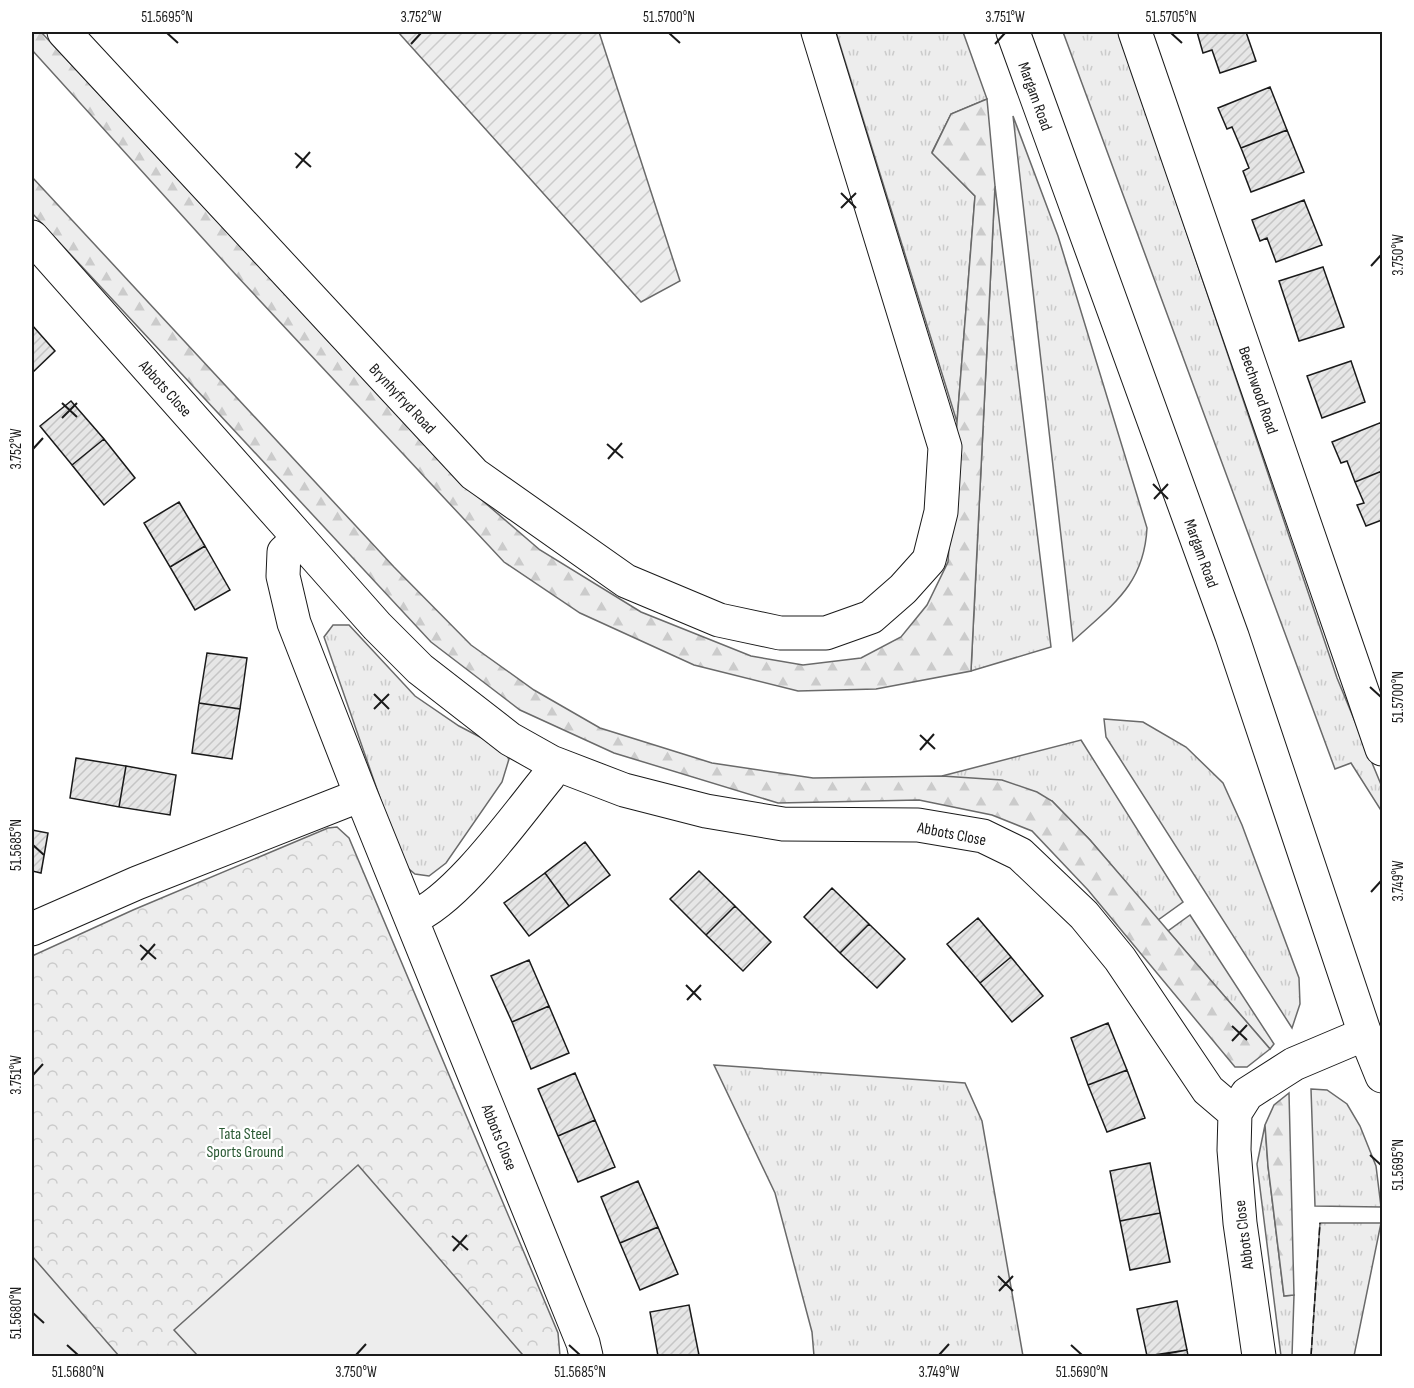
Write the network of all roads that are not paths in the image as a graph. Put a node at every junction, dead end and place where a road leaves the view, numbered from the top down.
1 (64, 32) edge
2 (818, 32) edge
3 (1013, 32) edge
4 (1135, 32) edge
5 (32, 237) edge
6 (299, 538) junction
7 (1383, 749) edge
8 (551, 762) junction
9 (361, 795) junction
10 (412, 918) junction
11 (32, 929) edge
12 (1365, 1034) junction
13 (1383, 1076) edge
14 (1235, 1113) junction
15 (586, 1356) edge
16 (1259, 1356) edge

1 - 2 street, Brynhyfryd Road
3 - 12 street, Margam Road
4 - 7 street, Beechwood Road
5 - 6 street, Abbots Close
6 - 8 street, Abbots Close
6 - 9 street, Abbots Close
8 - 10 street
8 - 14 street, Abbots Close
9 - 10 street, Abbots Close
9 - 11 street
10 - 15 street, Abbots Close
12 - 13 street, Margam Road
12 - 14 street
14 - 16 street, Abbots Close

